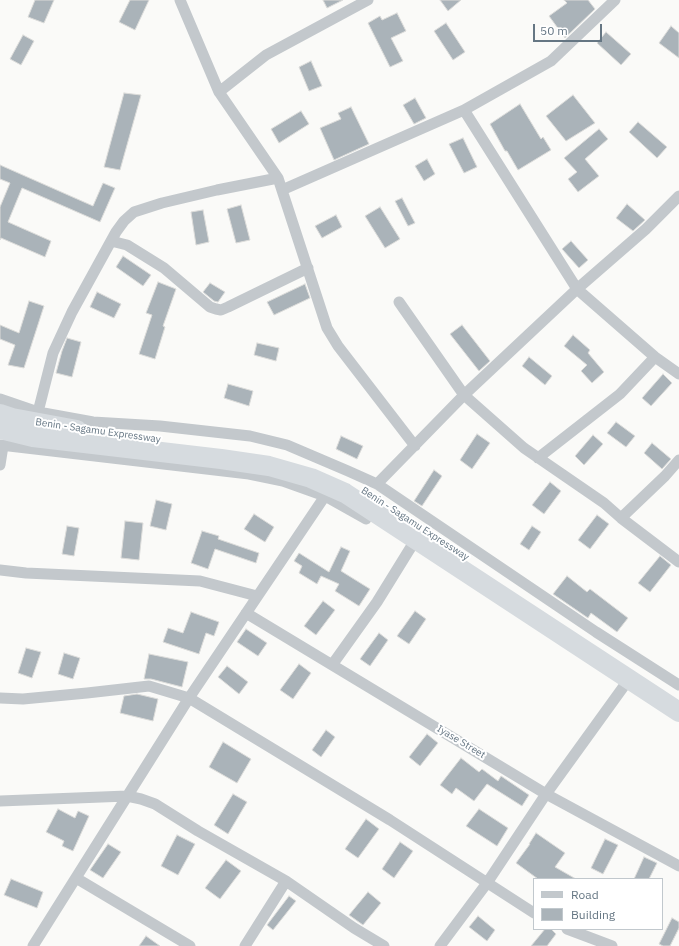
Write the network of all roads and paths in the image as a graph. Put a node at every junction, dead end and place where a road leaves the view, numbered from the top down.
1 (180, 0) edge
2 (368, 0) edge
3 (615, 0) edge
4 (219, 92) junction
5 (464, 110) junction
6 (278, 178) junction
7 (282, 190) junction
8 (679, 196) edge
9 (111, 241) junction
10 (308, 268) junction
11 (577, 289) junction
12 (399, 302) dead end
13 (655, 357) junction
14 (679, 374) edge
15 (464, 395) junction
16 (1, 407) edge
17 (38, 412) junction
18 (1, 440) edge
19 (415, 446) junction
20 (538, 458) junction
21 (679, 460) edge
22 (0, 465) edge
23 (377, 484) junction
24 (324, 496) junction
25 (621, 518) junction
26 (411, 547) junction
27 (679, 562) edge
28 (0, 570) edge
29 (257, 596) junction
30 (246, 613) junction
31 (332, 665) junction
32 (679, 685) edge
33 (624, 686) junction
34 (679, 697) edge
35 (0, 698) edge
36 (189, 698) junction
37 (679, 712) edge
38 (679, 721) edge
39 (546, 794) junction
40 (127, 796) junction
41 (0, 801) edge
42 (679, 866) edge
43 (76, 878) junction
44 (286, 881) junction
45 (487, 883) junction
46 (533, 912) edge
47 (570, 930) edge
48 (33, 946) edge
49 (190, 946) edge
50 (245, 946) edge
51 (384, 946) edge
52 (440, 946) edge
53 (612, 946) edge

1 - 4 street
2 - 4 street
3 - 5 street
4 - 6 street
5 - 7 street
5 - 11 street
6 - 7 street
6 - 9 street
7 - 10 street
8 - 11 street
9 - 10 street
9 - 17 street
10 - 19 street
11 - 13 street
11 - 15 street
12 - 15 street
13 - 14 street
13 - 20 street
15 - 19 street
15 - 20 street
16 - 17 street
16 - 34 highway, Benin - Sagamu Expressway
17 - 23 street
18 - 22 street
18 - 24 street
18 - 37 highway
19 - 23 street
20 - 25 street
21 - 25 street
23 - 32 street
24 - 26 street
24 - 29 street
25 - 27 street
26 - 31 street
26 - 33 street
28 - 29 street
29 - 30 street
30 - 31 street, Iyase Street
30 - 36 street
31 - 39 street, Iyase Street
33 - 38 street
33 - 39 street
35 - 36 street
36 - 40 street
36 - 45 street
39 - 42 street, Iyase Street
39 - 45 street
40 - 41 street
40 - 43 street
40 - 44 street
43 - 48 street
43 - 49 street
44 - 50 street
44 - 51 street
45 - 46 street
45 - 52 street
47 - 53 street

